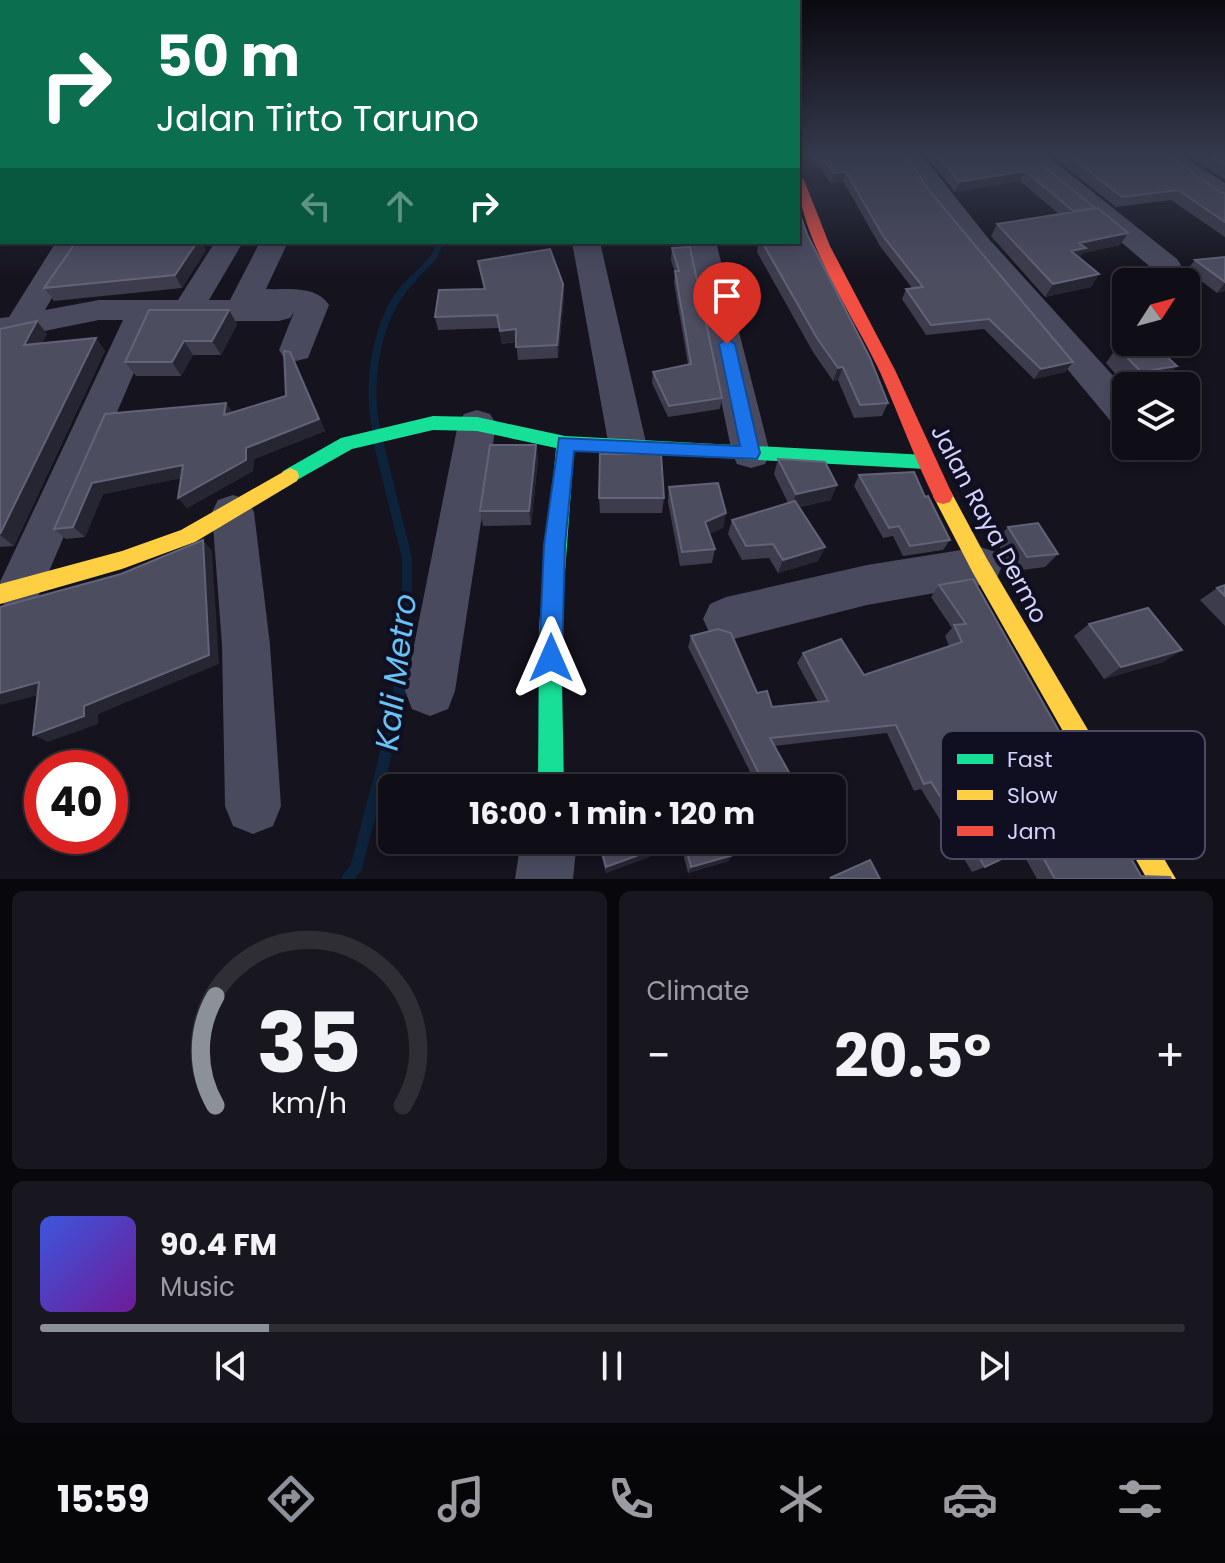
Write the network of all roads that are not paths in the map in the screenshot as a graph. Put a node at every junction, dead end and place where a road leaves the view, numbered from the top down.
1 (804, 195) edge
2 (940, 195) edge
3 (1081, 195) edge
4 (1157, 228) dead end
5 (1125, 231) junction
6 (69, 244) edge
7 (228, 244) edge
8 (273, 244) edge
9 (586, 244) edge
10 (702, 244) edge
11 (1166, 265) dead end
12 (244, 304) junction
13 (145, 308) junction
14 (189, 308) junction
15 (279, 311) dead end
16 (10, 326) edge
17 (296, 350) dead end
18 (1112, 398) edge
19 (477, 424) junction
20 (565, 443) junction
21 (628, 447) junction
22 (751, 453) junction
23 (926, 462) junction
24 (233, 512) junction
25 (980, 566) junction
26 (9, 592) edge
27 (726, 619) dead end
28 (430, 691) dead end
29 (1076, 731) edge
30 (551, 774) edge
31 (253, 806) dead end
32 (547, 854) edge
33 (1150, 859) edge
34 (544, 879) edge
35 (1162, 879) edge

1 - 23 street, Jalan Raya Dermo
2 - 18 street
3 - 5 street
4 - 5 street
5 - 11 street
6 - 16 street
7 - 14 street
8 - 12 street
9 - 21 street
10 - 22 street
12 - 14 street
12 - 15 street
12 - 17 street
13 - 14 street
13 - 16 street
13 - 26 street
19 - 20 street
19 - 24 street
19 - 28 street
20 - 21 street
20 - 30 street
21 - 22 street
22 - 23 street
23 - 25 street, Jalan Raya Dermo
24 - 26 street
24 - 31 street
25 - 27 street
25 - 29 street, Jalan Raya Dermo
32 - 34 street
33 - 35 street, Jalan Raya Dermo

